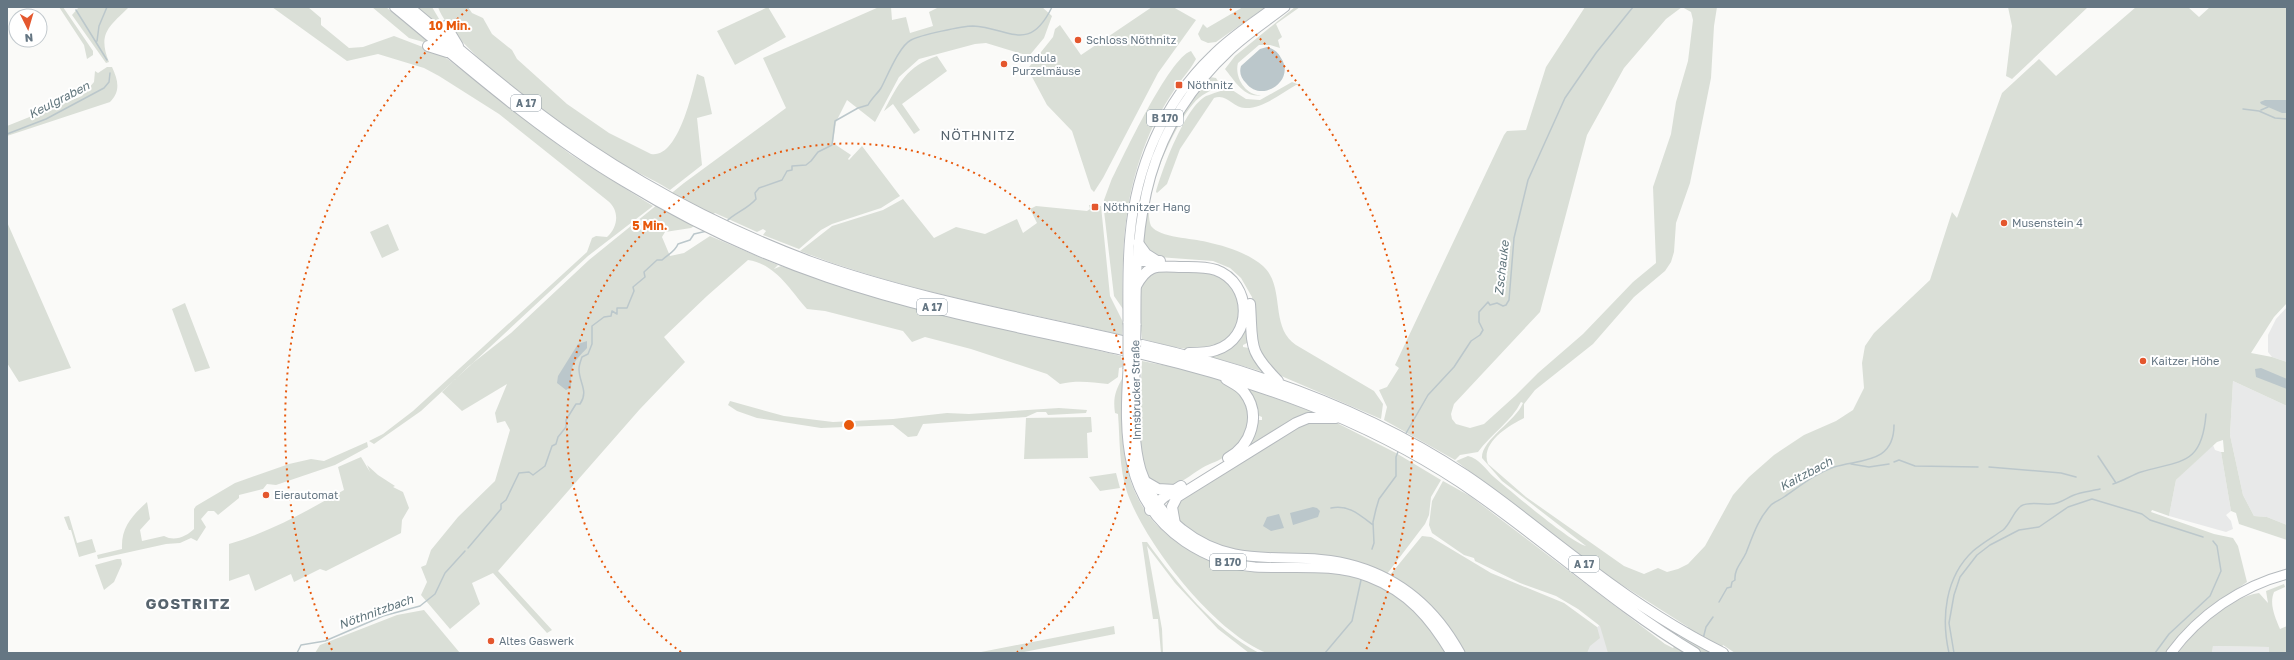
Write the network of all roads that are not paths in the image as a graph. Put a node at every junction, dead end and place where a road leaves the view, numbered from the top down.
1 (395, 7) edge
2 (409, 7) edge
3 (1274, 7) edge
4 (1285, 7) edge
5 (446, 26) dead end
6 (428, 46) dead end
7 (455, 51) junction
8 (1135, 258) junction
9 (1154, 264) junction
10 (1136, 286) junction
11 (1132, 324) junction
12 (1123, 346) dead end
13 (1169, 352) junction
14 (1132, 370) junction
15 (1216, 372) junction
16 (1279, 383) junction
17 (1350, 418) junction
18 (1463, 479) junction
19 (1146, 482) junction
20 (1176, 494) junction
21 (1155, 507) junction
22 (1175, 524) junction
23 (1323, 563) junction
24 (2287, 574) edge
25 (1394, 586) junction
26 (1451, 653) edge
27 (1460, 653) edge
28 (1695, 653) edge
29 (1722, 653) edge
30 (2171, 653) edge

1 - 7 highway, A 17
2 - 7 highway, A 17
3 - 8 main road, B 170
4 - 8 main road, B 170
5 - 7 highway
6 - 7 highway
7 - 12 highway, A 17
8 - 9 highway
8 - 9 highway
8 - 10 main road, Innsbrucker Straße / B 170
8 - 11 main road, B 170
9 - 10 highway
9 - 13 highway
9 - 16 highway
10 - 11 main road, Innsbrucker Straße / B 170
11 - 14 main road, Innsbrucker Straße / B 170, bridge
13 - 15 highway, A 17
13 - 16 highway, A 17
14 - 19 main road, Innsbrucker Straße / B 170
14 - 21 main road, Innsbrucker Straße / B 170
15 - 17 highway, A 17
15 - 20 highway
16 - 17 highway, A 17
17 - 18 highway, A 17
17 - 20 highway
18 - 28 highway, A 17
18 - 29 highway, A 17
19 - 20 highway
19 - 21 main road, Innsbrucker Straße / B 170
20 - 21 highway
20 - 22 highway
21 - 22 main road, Innsbrucker Straße / B 170
21 - 23 main road, Innsbrucker Straße / B 170
22 - 23 main road, Innsbrucker Straße / B 170
23 - 25 main road, Innsbrucker Straße / B 170
24 - 30 main road
25 - 26 main road, Innsbrucker Straße / B 170
25 - 27 main road, Innsbrucker Straße / B 170

